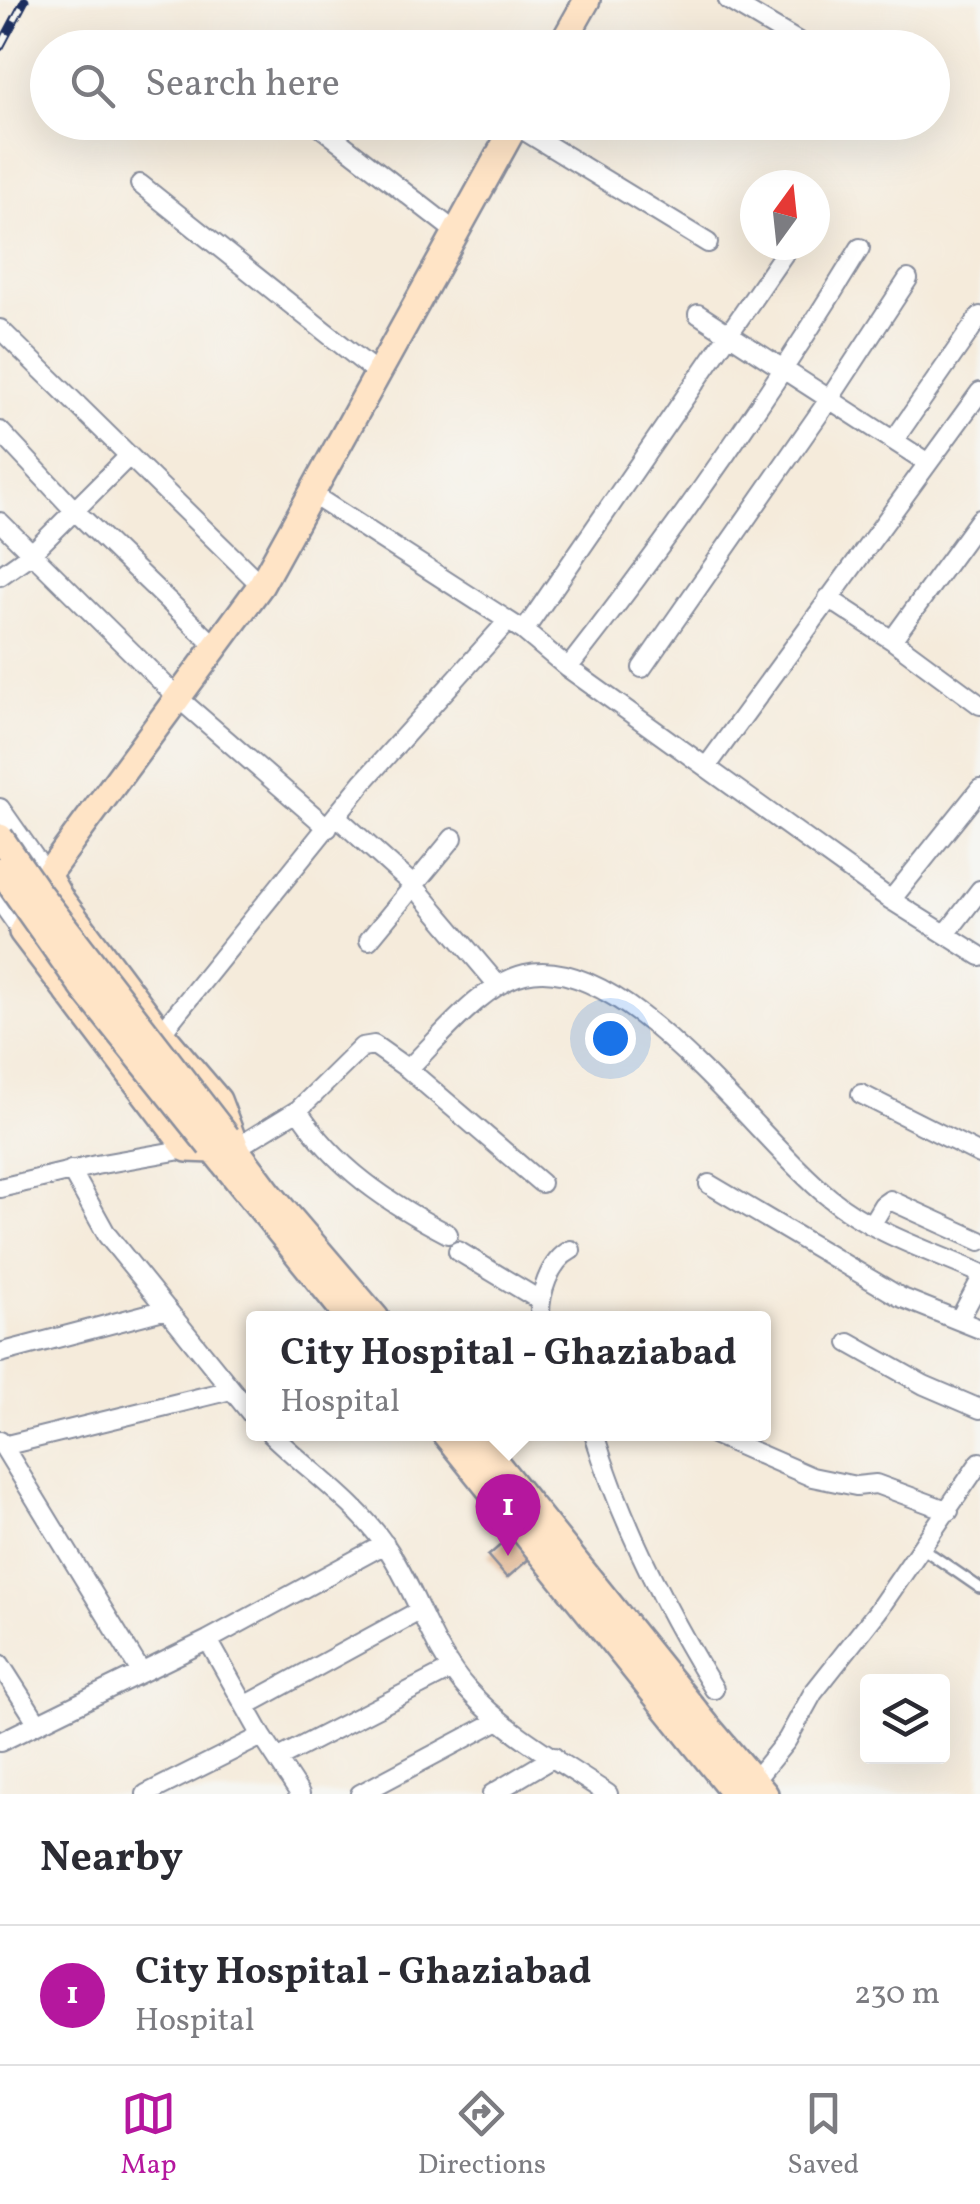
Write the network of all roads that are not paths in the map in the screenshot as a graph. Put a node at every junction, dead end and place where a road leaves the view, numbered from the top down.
1 (588, 0) edge
2 (728, 0) edge
3 (570, 30) edge
4 (779, 30) edge
5 (337, 140) edge
6 (507, 140) edge
7 (542, 140) edge
8 (140, 184) dead end
9 (457, 233) junction
10 (708, 243) dead end
11 (860, 248) dead end
12 (780, 260) edge
13 (908, 278) dead end
14 (698, 314) dead end
15 (980, 316) edge
16 (0, 329) edge
17 (728, 334) junction
18 (785, 370) junction
19 (377, 374) junction
20 (980, 392) edge
21 (828, 401) junction
22 (974, 412) edge
23 (0, 430) edge
24 (894, 440) junction
25 (128, 457) junction
26 (928, 462) junction
27 (313, 495) junction
28 (74, 510) junction
29 (980, 519) edge
30 (0, 522) edge
31 (30, 554) junction
32 (0, 576) edge
33 (261, 585) junction
34 (828, 598) junction
35 (508, 621) junction
36 (524, 631) junction
37 (892, 640) junction
38 (215, 646) junction
39 (568, 668) junction
40 (642, 668) dead end
41 (177, 697) junction
42 (980, 705) edge
43 (707, 766) junction
44 (980, 789) edge
45 (0, 808) edge
46 (332, 823) junction
47 (0, 837) edge
48 (452, 838) dead end
49 (0, 870) edge
50 (48, 875) junction
51 (415, 887) junction
52 (980, 890) edge
53 (891, 900) junction
54 (0, 901) edge
55 (22, 932) junction
56 (946, 934) junction
57 (370, 940) dead end
58 (980, 956) edge
59 (496, 984) junction
60 (161, 1032) junction
61 (408, 1069) junction
62 (862, 1094) dead end
63 (298, 1110) junction
64 (214, 1146) junction
65 (980, 1154) edge
66 (71, 1170) junction
67 (541, 1183) dead end
68 (709, 1184) dead end
69 (0, 1188) edge
70 (871, 1225) junction
71 (448, 1234) dead end
72 (980, 1242) edge
73 (571, 1250) dead end
74 (458, 1251) dead end
75 (980, 1273) edge
76 (980, 1281) edge
77 (168, 1309) junction
78 (540, 1310) edge
79 (344, 1311) edge
80 (370, 1311) edge
81 (959, 1320) junction
82 (980, 1328) edge
83 (849, 1343) dead end
84 (0, 1353) edge
85 (232, 1390) junction
86 (246, 1407) edge
87 (980, 1410) edge
88 (279, 1441) edge
89 (451, 1441) edge
90 (478, 1441) edge
91 (601, 1441) edge
92 (729, 1441) edge
93 (1, 1444) edge
94 (980, 1462) edge
95 (948, 1510) junction
96 (385, 1544) junction
97 (922, 1548) junction
98 (980, 1588) edge
99 (419, 1612) junction
100 (208, 1640) junction
101 (0, 1664) edge
102 (450, 1670) junction
103 (142, 1672) junction
104 (714, 1689) dead end
105 (245, 1706) junction
106 (499, 1720) junction
107 (37, 1722) junction
108 (262, 1736) junction
109 (0, 1742) edge
110 (554, 1757) junction
111 (277, 1760) junction
112 (176, 1788) edge
113 (749, 1791) edge
114 (146, 1794) edge
115 (300, 1794) edge
116 (360, 1794) edge
117 (492, 1794) edge
118 (608, 1794) edge

1 - 3 main road
2 - 4 street
5 - 9 street
6 - 9 main road
7 - 10 street
8 - 19 street
9 - 19 main road
11 - 18 street
12 - 17 street
13 - 21 street
14 - 17 street
15 - 24 street
16 - 25 street
17 - 18 street
17 - 36 street
18 - 21 street
18 - 39 street
19 - 27 main road
20 - 22 street
21 - 24 street
21 - 40 street
22 - 26 street
23 - 28 street
24 - 26 street
25 - 28 street
25 - 33 street
26 - 34 street
27 - 33 main road
27 - 35 street
28 - 31 street
28 - 38 street
29 - 37 street
30 - 31 street
31 - 32 street
31 - 41 street
33 - 38 main road
34 - 37 street
34 - 43 street
35 - 36 street
35 - 46 street
36 - 39 street
37 - 42 street
38 - 41 main road
39 - 43 street
41 - 46 street
41 - 50 main road
43 - 53 street
44 - 53 street
45 - 50 street
46 - 51 street
46 - 60 street
47 - 64 main road, bridge
48 - 51 street
49 - 64 main road, bridge
50 - 55 main road
50 - 60 main road
51 - 57 street
51 - 59 street
52 - 56 street
53 - 56 street
54 - 55 street
55 - 64 main road
56 - 58 street
59 - 61 street
59 - 70 street
60 - 64 main road
61 - 63 street
61 - 67 street
62 - 65 street
63 - 64 street
63 - 71 street
64 - 66 street
64 - 79 main road
64 - 80 main road
66 - 69 street
66 - 77 street
68 - 81 street
70 - 72 street
70 - 75 street
73 - 78 street
74 - 78 street
76 - 81 street
77 - 84 street
77 - 85 street
81 - 82 street
83 - 87 street
85 - 86 street
85 - 93 street
88 - 96 street
89 - 113 main road
90 - 113 main road
91 - 104 street
92 - 95 street
93 - 103 street
94 - 95 street
95 - 97 street
96 - 99 street
96 - 100 street
97 - 98 lane
97 - 113 street
99 - 102 street
99 - 105 street
100 - 103 street
100 - 105 street
101 - 107 street
102 - 106 street
102 - 111 street
103 - 107 street
105 - 108 street
106 - 110 street
106 - 116 street
107 - 109 street
108 - 111 street
108 - 112 street
110 - 117 street
110 - 118 street
111 - 115 street
112 - 114 street

